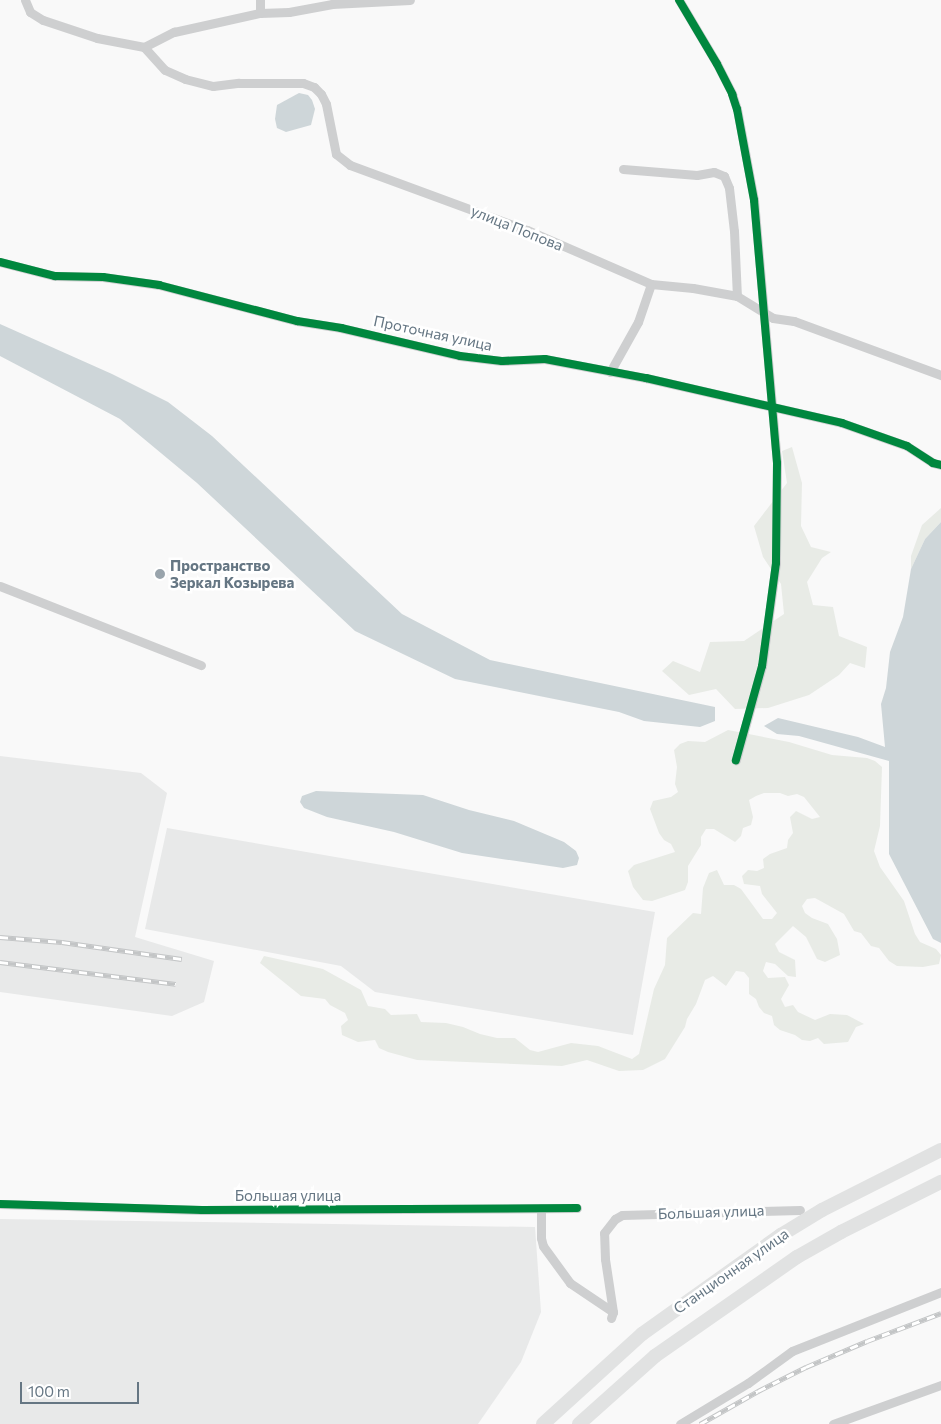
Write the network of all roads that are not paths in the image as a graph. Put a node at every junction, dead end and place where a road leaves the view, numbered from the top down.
1 (25, 0) edge
2 (260, 0) edge
3 (410, 0) edge
4 (679, 0) edge
5 (260, 13) junction
6 (144, 47) junction
7 (623, 169) dead end
8 (0, 262) edge
9 (651, 284) junction
10 (737, 296) junction
11 (765, 311) junction
12 (610, 372) junction
13 (941, 375) edge
14 (773, 408) junction
15 (941, 465) edge
16 (0, 586) edge
17 (201, 665) dead end
18 (736, 760) dead end
19 (941, 1150) edge
20 (941, 1182) edge
21 (0, 1204) edge
22 (541, 1208) junction
23 (577, 1208) dead end
24 (800, 1210) dead end
25 (941, 1292) edge
26 (941, 1385) edge
27 (543, 1424) edge
28 (579, 1424) edge
29 (680, 1424) edge
30 (833, 1424) edge

1 - 6 street
2 - 5 street
3 - 5 street
4 - 11 street
5 - 6 street
6 - 9 street, улица Попова
7 - 10 street
8 - 12 street, Проточная улица
9 - 10 street, улица Попова
9 - 12 street
10 - 11 street, улица Попова
11 - 13 street, улица Попова
11 - 14 street
12 - 14 street, Проточная улица
14 - 15 street, Проточная улица
14 - 18 street
16 - 17 street
19 - 27 main road, Станционная улица
20 - 28 main road, Станционная улица
21 - 22 street, Большая улица
22 - 23 street, Большая улица
22 - 24 street, Большая улица
25 - 29 street
26 - 30 street

